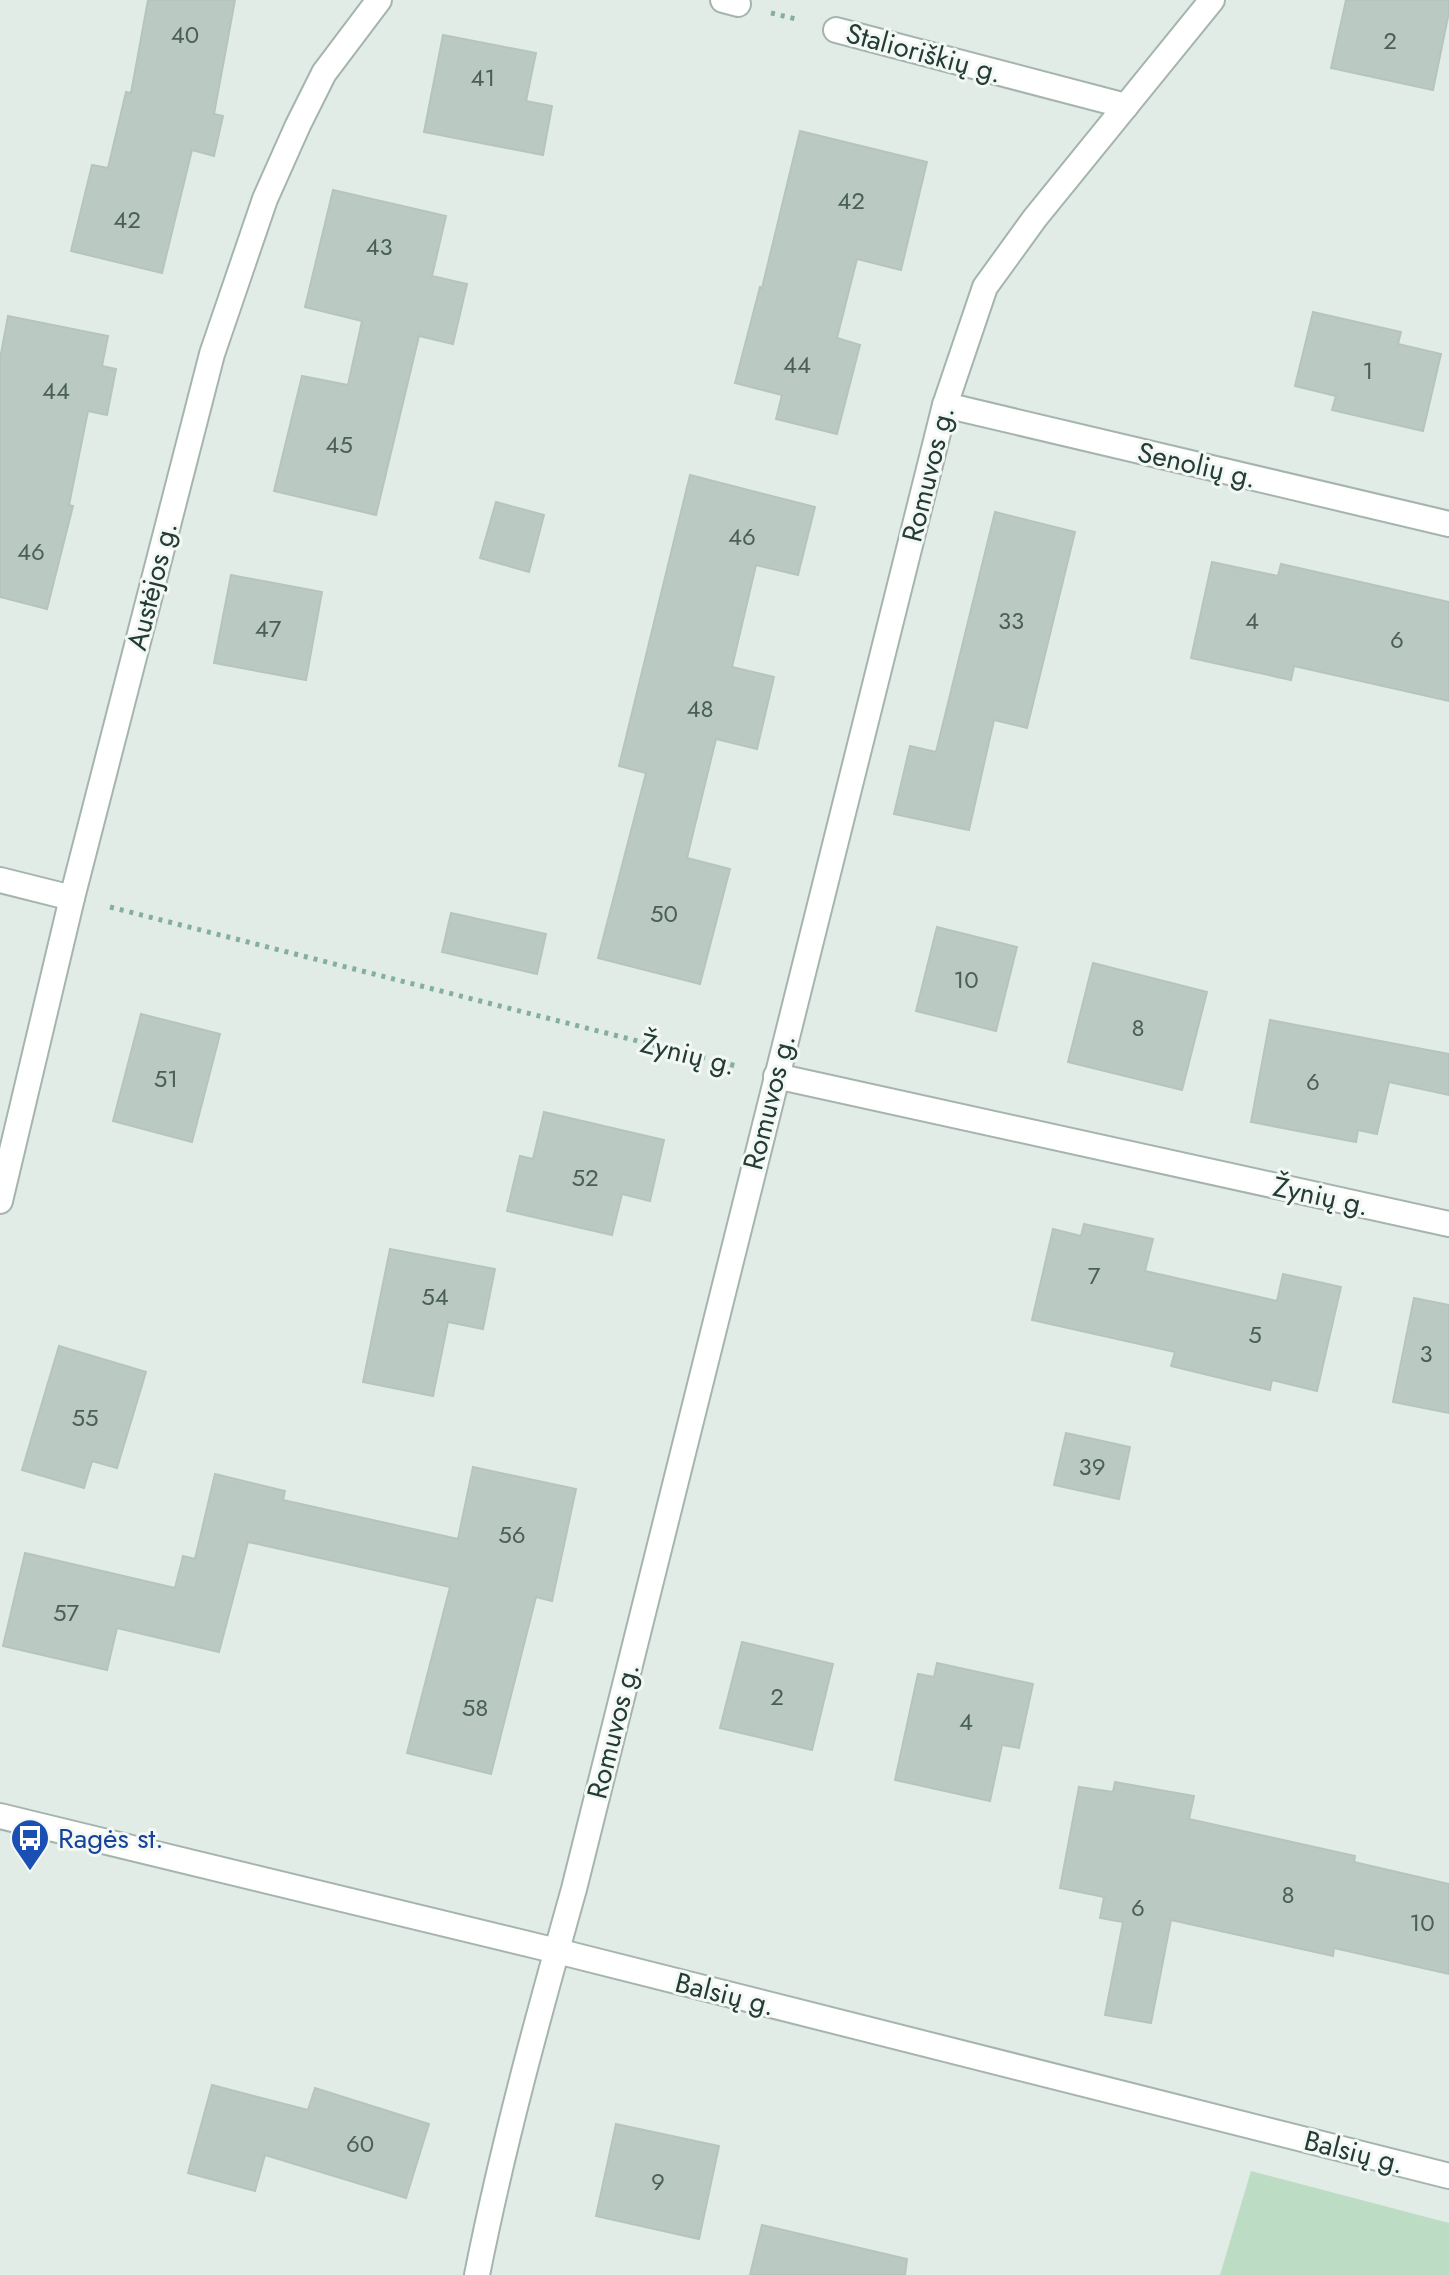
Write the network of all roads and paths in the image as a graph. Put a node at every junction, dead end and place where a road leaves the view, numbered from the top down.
1 (379, 0) edge
2 (1212, 0) edge
3 (731, 2) edge
4 (836, 30) joint
5 (1126, 106) junction
6 (945, 405) junction
7 (1449, 524) edge
8 (0, 880) edge
9 (72, 898) junction
10 (776, 1076) junction
11 (0, 1201) edge
12 (1449, 1224) edge
13 (0, 1816) edge
14 (557, 1951) junction
15 (1449, 2176) edge
16 (477, 2275) edge

1 - 9 street, Austėjos g.
2 - 5 street, Romuvos g.
3 - 4 path, Stalioriškių g.
4 - 5 street, Stalioriškių g.
5 - 6 street, Romuvos g.
6 - 7 street, Senolių g.
6 - 10 street, Romuvos g.
8 - 9 street
9 - 10 path, Žynių g.
9 - 11 street, Austėjos g.
10 - 12 street, Žynių g.
10 - 14 street, Romuvos g.
13 - 14 street, Balsių g.
14 - 15 street, Balsių g.
14 - 16 street, Romuvos g.

